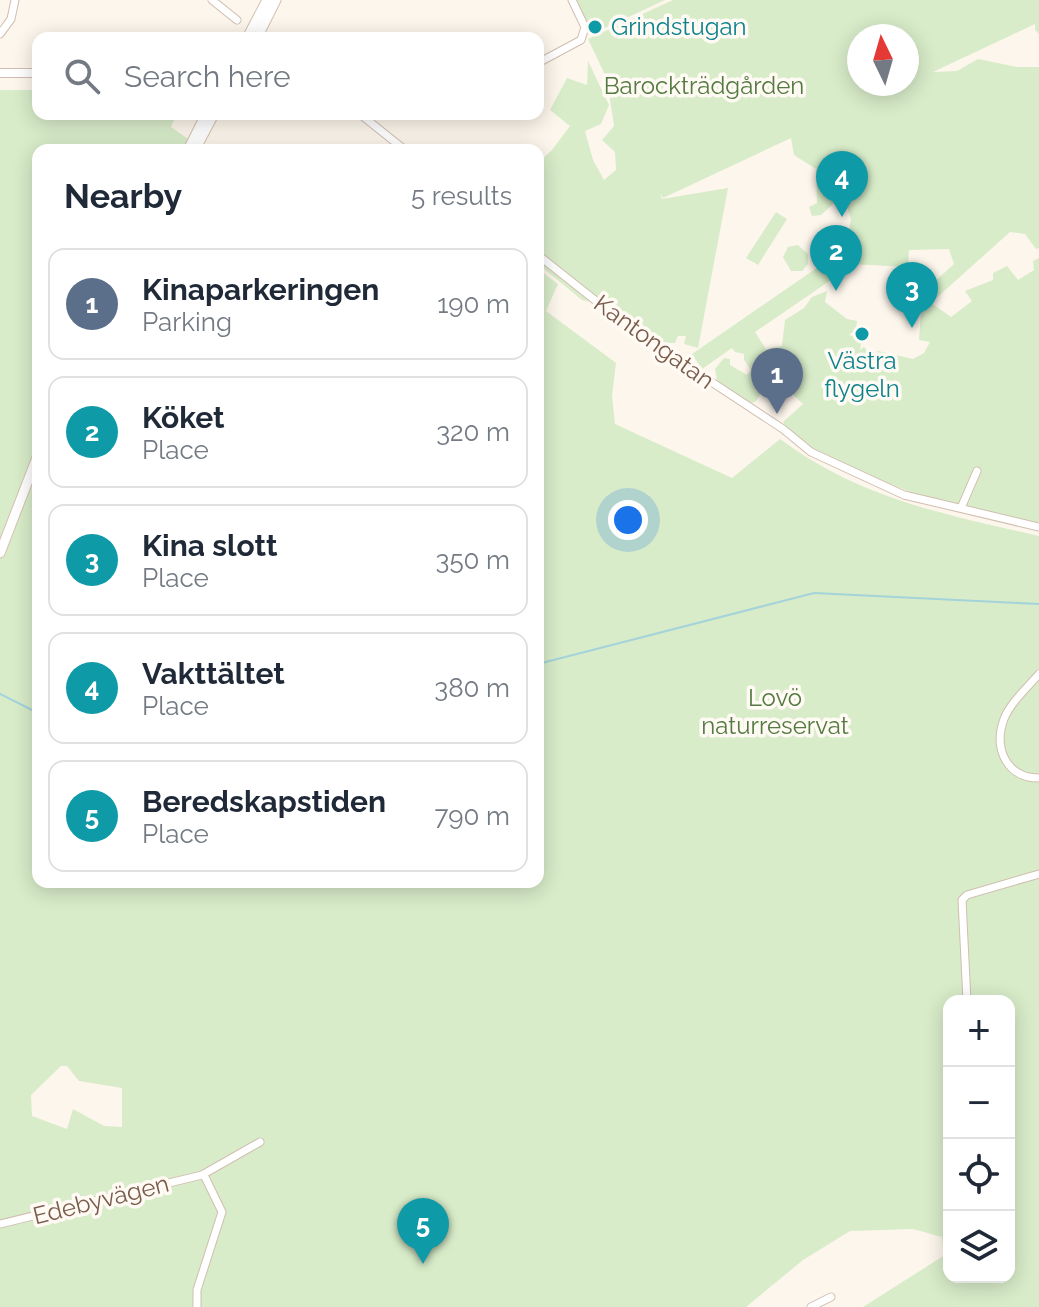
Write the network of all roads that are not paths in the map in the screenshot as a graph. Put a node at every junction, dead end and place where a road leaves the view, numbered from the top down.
1 (15, 0) edge
2 (212, 0) edge
3 (267, 0) edge
4 (276, 0) edge
5 (572, 0) edge
6 (237, 20) dead end
7 (256, 32) edge
8 (257, 32) edge
9 (0, 34) edge
10 (544, 60) edge
11 (0, 73) edge
12 (32, 73) edge
13 (203, 120) edge
14 (211, 120) edge
15 (368, 120) edge
16 (191, 144) edge
17 (198, 144) edge
18 (398, 144) edge
19 (544, 260) edge
20 (32, 470) edge
21 (977, 471) dead end
22 (961, 508) junction
23 (1039, 527) edge
24 (0, 553) edge
25 (1039, 674) edge
26 (1039, 778) edge
27 (1039, 874) edge
28 (967, 995) edge
29 (260, 1142) dead end
30 (202, 1175) junction
31 (0, 1224) edge
32 (831, 1297) dead end
33 (197, 1307) edge
34 (811, 1307) edge

1 - 9 street
2 - 6 street
3 - 7 main road
4 - 8 main road
5 - 10 street
11 - 12 street
13 - 16 main road
14 - 17 main road
15 - 18 street
19 - 22 street, Kantongatan
20 - 24 main road
21 - 22 street
22 - 23 street, Kantongatan
25 - 26 street
27 - 28 street
29 - 30 street, Edebyvägen
30 - 31 street, Edebyvägen
30 - 33 street, Edebyvägen
32 - 34 street

